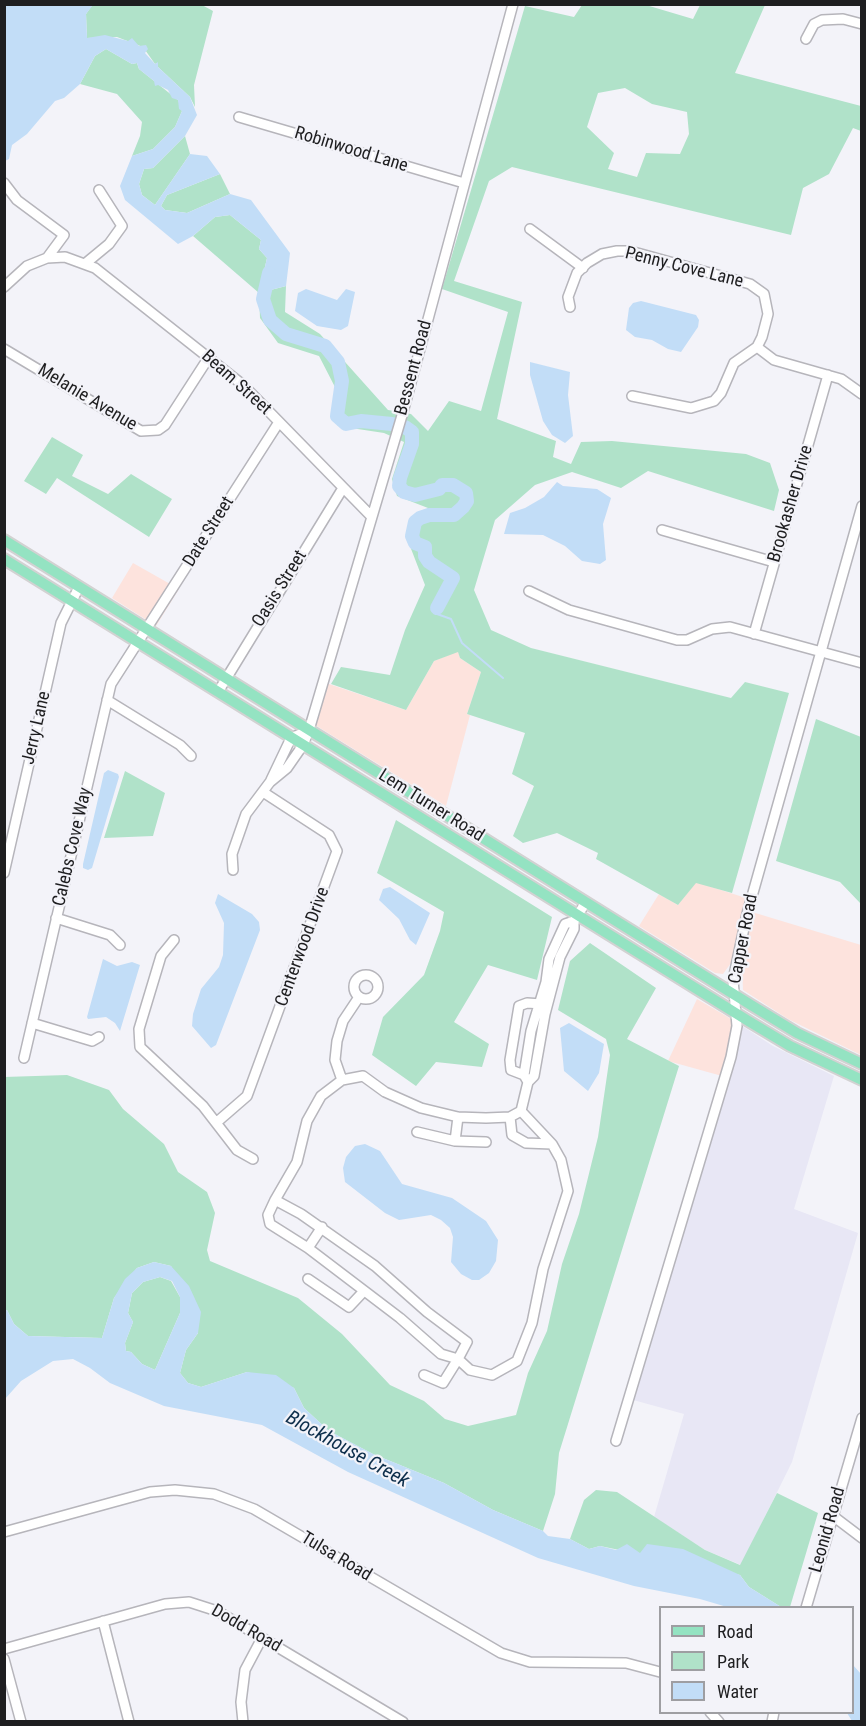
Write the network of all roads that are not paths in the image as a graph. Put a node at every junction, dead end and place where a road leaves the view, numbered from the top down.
1 (513, 4) edge
2 (861, 24) edge
3 (806, 39) dead end
4 (239, 117) dead end
5 (4, 183) edge
6 (464, 183) junction
7 (99, 190) dead end
8 (530, 229) dead end
9 (47, 258) junction
10 (86, 263) junction
11 (583, 267) junction
12 (4, 286) edge
13 (570, 308) dead end
14 (757, 347) junction
15 (4, 349) edge
16 (209, 357) junction
17 (828, 375) junction
18 (861, 394) edge
19 (632, 396) dead end
20 (279, 422) junction
21 (343, 488) junction
22 (861, 506) edge
23 (372, 517) junction
24 (662, 530) dead end
25 (4, 540) edge
26 (4, 559) edge
27 (774, 562) junction
28 (79, 587) junction
29 (529, 591) dead end
30 (72, 600) junction
31 (147, 629) junction
32 (754, 634) junction
33 (138, 642) junction
34 (820, 651) junction
35 (861, 663) edge
36 (225, 678) junction
37 (218, 692) junction
38 (107, 700) junction
39 (309, 730) junction
40 (291, 738) junction
41 (303, 745) junction
42 (191, 756) dead end
43 (270, 782) junction
44 (263, 792) junction
45 (445, 815) junction
46 (437, 828) junction
47 (233, 870) dead end
48 (4, 873) edge
49 (586, 902) junction
50 (56, 918) junction
51 (576, 918) junction
52 (174, 939) dead end
53 (120, 945) dead end
54 (735, 995) junction
55 (358, 997) dead end
56 (543, 1004) junction
57 (736, 1014) junction
58 (32, 1023) junction
59 (99, 1037) dead end
60 (24, 1058) dead end
61 (861, 1064) edge
62 (526, 1078) junction
63 (342, 1080) junction
64 (861, 1080) edge
65 (521, 1111) junction
66 (458, 1117) junction
67 (510, 1117) junction
68 (217, 1122) junction
69 (417, 1132) dead end
70 (454, 1141) junction
71 (486, 1142) dead end
72 (552, 1144) junction
73 (253, 1159) dead end
74 (275, 1200) junction
75 (322, 1227) junction
76 (308, 1248) junction
77 (308, 1279) dead end
78 (364, 1292) junction
79 (458, 1359) junction
80 (424, 1375) dead end
81 (861, 1418) edge
82 (616, 1441) dead end
83 (832, 1516) junction
84 (4, 1533) edge
85 (861, 1538) edge
86 (806, 1606) edge
87 (103, 1622) junction
88 (262, 1638) junction
89 (4, 1649) edge
90 (4, 1659) edge
91 (659, 1672) edge
92 (21, 1722) edge
93 (129, 1722) edge
94 (243, 1722) edge
95 (403, 1722) edge

1 - 6 street, Bessent Road
2 - 3 street
4 - 6 street, Robinwood Lane
5 - 9 street
6 - 23 street, Bessent Road
7 - 10 street
8 - 11 street
9 - 10 street
9 - 12 street
10 - 16 street, Beam Street
11 - 13 street
11 - 14 street, Penny Cove Lane
14 - 17 street
14 - 19 street
15 - 16 street, Melanie Avenue
16 - 20 street, Beam Street
17 - 18 street
17 - 27 street, Brookasher Drive
20 - 21 street, Beam Street
20 - 31 street, Date Street
21 - 23 street, Beam Street
21 - 36 street, Oasis Street
22 - 34 street, Capper Road
23 - 39 street, Bessent Road
24 - 27 street
25 - 28 main road, Lem Turner Road
26 - 30 main road, Lem Turner Road
27 - 32 street, Brookasher Drive
28 - 30 street, Jerry Lane
28 - 31 main road, Lem Turner Road
29 - 32 street
30 - 33 main road, Lem Turner Road
30 - 48 street, Jerry Lane
31 - 33 street, Date Street
31 - 36 main road, Lem Turner Road
32 - 34 street
33 - 37 main road, Lem Turner Road
33 - 38 street, Calebs Cove Way
34 - 35 street
34 - 54 street, Capper Road
36 - 37 street, Oasis Street
36 - 39 main road, Lem Turner Road
37 - 40 main road, Lem Turner Road
38 - 42 street
38 - 50 street, Calebs Cove Way
39 - 40 street
39 - 41 street, Bessent Road
39 - 45 main road, Lem Turner Road
40 - 41 main road, Lem Turner Road
40 - 43 street, Bessent Road
41 - 43 street, Bessent Road
41 - 46 main road, Lem Turner Road
43 - 44 street, Bessent Road
44 - 47 street, Bessent Road
44 - 68 street, Centerwood Drive
45 - 46 main road
45 - 49 main road, Lem Turner Road
46 - 51 main road, Lem Turner Road
49 - 51 street
49 - 54 main road, Lem Turner Road
50 - 53 street
50 - 58 street, Calebs Cove Way
51 - 56 street
51 - 57 main road, Lem Turner Road
52 - 68 street
54 - 57 street, Capper Road
54 - 61 main road, Lem Turner Road
55 - 63 street
56 - 62 street
56 - 62 street
57 - 64 main road, Lem Turner Road
57 - 82 street, Capper Road
58 - 59 street
58 - 60 street, Calebs Cove Way
62 - 65 street
63 - 66 street
63 - 74 street
65 - 67 street
65 - 72 street
66 - 67 street
66 - 70 street
67 - 72 street
68 - 73 street
69 - 70 street
70 - 71 street
72 - 79 street
74 - 75 street
74 - 76 street
75 - 76 street
75 - 79 street
76 - 78 street
77 - 78 street
78 - 79 street
79 - 80 street
81 - 83 street, Leonid Road
83 - 85 street
83 - 86 street, Leonid Road
84 - 91 street, Tulsa Road
87 - 88 street, Dodd Road
87 - 89 street, Dodd Road
87 - 93 street
88 - 94 street
88 - 95 street, Dodd Road
90 - 92 street

